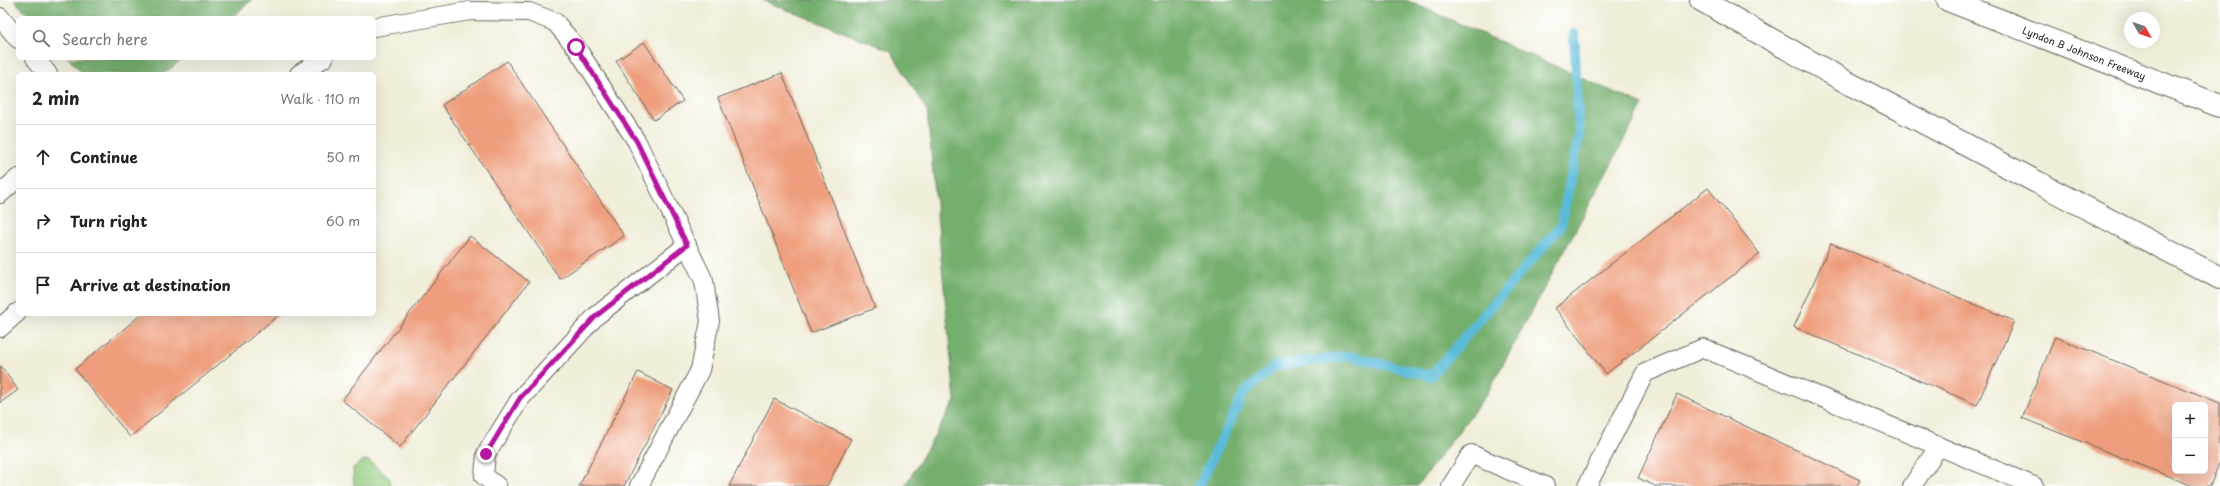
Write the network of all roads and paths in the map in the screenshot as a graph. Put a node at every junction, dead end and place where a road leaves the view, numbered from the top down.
1 (1701, 0) edge
2 (1948, 0) edge
3 (0, 18) edge
4 (376, 27) edge
5 (16, 37) edge
6 (37, 60) edge
7 (321, 60) edge
8 (46, 72) edge
9 (302, 72) edge
10 (2220, 106) edge
11 (16, 180) edge
12 (0, 194) edge
13 (687, 245) junction
14 (2220, 278) edge
15 (16, 314) edge
16 (0, 328) edge
17 (1939, 446) junction
18 (497, 486) edge
19 (639, 486) edge
20 (1451, 486) edge
21 (1545, 486) edge
22 (1587, 486) edge
23 (1912, 486) edge
24 (2034, 486) edge

1 - 14 highway
2 - 10 highway, Lyndon B Johnson Freeway
3 - 5 lane
4 - 13 lane
6 - 8 lane
7 - 9 lane
11 - 12 lane
13 - 18 lane
13 - 19 lane
15 - 16 lane
17 - 22 lane
17 - 23 lane
17 - 24 lane
20 - 21 lane

